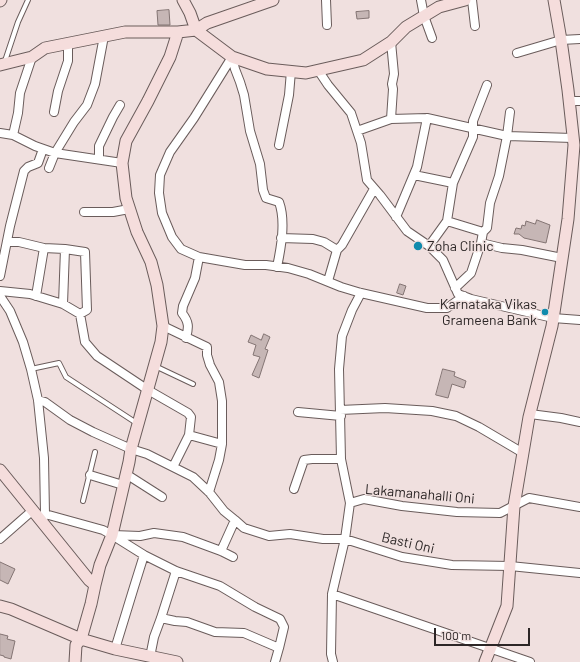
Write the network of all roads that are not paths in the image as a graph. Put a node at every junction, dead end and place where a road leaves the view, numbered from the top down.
1 (28, 0) edge
2 (183, 0) edge
3 (273, 0) edge
4 (326, 0) edge
5 (421, 0) edge
6 (465, 0) edge
7 (472, 0) edge
8 (554, 0) edge
9 (260, 2) edge
10 (424, 16) junction
11 (327, 25) dead end
12 (475, 26) dead end
13 (196, 30) junction
14 (178, 32) junction
15 (104, 36) junction
16 (432, 38) dead end
17 (580, 39) edge
18 (561, 40) junction
19 (391, 42) junction
20 (68, 43) junction
21 (517, 53) dead end
22 (32, 56) junction
23 (232, 57) junction
24 (2, 64) edge
25 (318, 70) junction
26 (291, 71) junction
27 (487, 85) dead end
28 (575, 101) edge
29 (120, 105) dead end
30 (54, 112) dead end
31 (510, 112) dead end
32 (427, 118) junction
33 (391, 119) junction
34 (473, 128) junction
35 (357, 131) junction
36 (0, 133) edge
37 (13, 135) junction
38 (507, 136) junction
39 (573, 138) junction
40 (279, 145) dead end
41 (43, 149) junction
42 (55, 153) junction
43 (99, 159) junction
44 (122, 163) junction
45 (49, 168) dead end
46 (414, 175) junction
47 (453, 183) junction
48 (374, 189) junction
49 (129, 209) junction
50 (84, 212) dead end
51 (396, 218) junction
52 (447, 221) junction
53 (483, 232) junction
54 (281, 238) junction
55 (8, 242) junction
56 (481, 243) junction
57 (429, 246) junction
58 (44, 248) junction
59 (65, 249) junction
60 (337, 250) junction
61 (199, 257) junction
62 (562, 258) junction
63 (277, 267) junction
64 (0, 274) edge
65 (328, 281) junction
66 (455, 288) junction
67 (0, 291) edge
68 (361, 293) junction
69 (0, 296) edge
70 (36, 296) junction
71 (464, 296) junction
72 (63, 304) junction
73 (80, 314) junction
74 (553, 318) junction
75 (580, 320) edge
76 (162, 326) junction
77 (186, 338) junction
78 (155, 366) junction
79 (31, 368) junction
80 (193, 384) dead end
81 (148, 390) junction
82 (38, 400) junction
83 (298, 412) dead end
84 (340, 413) junction
85 (530, 414) junction
86 (580, 422) edge
87 (138, 424) junction
88 (189, 435) junction
89 (222, 444) junction
90 (131, 449) junction
91 (95, 452) dead end
92 (523, 453) junction
93 (341, 459) junction
94 (173, 467) junction
95 (0, 470) edge
96 (90, 475) junction
97 (125, 480) junction
98 (294, 489) dead end
99 (209, 492) junction
100 (162, 497) dead end
101 (83, 501) dead end
102 (350, 503) junction
103 (514, 506) junction
104 (580, 508) edge
105 (33, 510) junction
106 (44, 518) junction
107 (235, 520) junction
108 (112, 535) junction
109 (0, 539) edge
110 (344, 539) junction
111 (222, 551) junction
112 (144, 556) junction
113 (233, 557) dead end
114 (510, 566) junction
115 (176, 571) junction
116 (580, 573) edge
117 (95, 585) junction
118 (332, 594) junction
119 (0, 606) edge
120 (161, 618) junction
121 (81, 639) junction
122 (279, 648) junction
123 (490, 648) junction
124 (115, 650) junction
125 (150, 656) junction
126 (75, 662) edge
127 (177, 662) edge
128 (275, 662) edge
129 (332, 662) edge
130 (485, 662) edge
131 (530, 662) edge

1 - 24 lane
2 - 13 street
3 - 9 street
4 - 11 street
5 - 10 street
6 - 10 street
7 - 12 street
8 - 18 street
9 - 13 street
10 - 16 street
10 - 19 street
13 - 14 street
13 - 23 street
14 - 15 street
14 - 44 street
15 - 20 street
15 - 42 street
17 - 18 street
18 - 21 street
18 - 28 street
19 - 25 street
19 - 33 street
20 - 22 street
20 - 30 street
22 - 24 street
22 - 37 street
23 - 26 street
23 - 54 street
23 - 61 street
25 - 26 street
25 - 35 street
26 - 40 street
27 - 34 street
28 - 39 street
29 - 43 street
31 - 38 street
32 - 33 street
32 - 34 street
32 - 46 street
33 - 35 street
34 - 38 street
34 - 47 street
35 - 48 street
36 - 37 street
37 - 41 street
38 - 39 street
38 - 53 street
39 - 62 street
41 - 42 street
41 - 55 street
42 - 43 street
42 - 45 street
43 - 44 street
44 - 49 street
46 - 47 street
46 - 51 street
47 - 52 street
48 - 51 street
48 - 60 street
49 - 50 street
49 - 76 street
51 - 57 street
52 - 53 street
52 - 57 street
53 - 56 street
54 - 60 street
54 - 63 street
55 - 58 street
55 - 64 street
56 - 62 street
56 - 66 street
57 - 66 street
58 - 59 street
58 - 70 street
59 - 72 street
59 - 73 street
60 - 65 street
61 - 63 street
61 - 77 street
62 - 74 street
63 - 65 street
65 - 68 street
66 - 71 street
67 - 70 street
68 - 71 street
68 - 84 street
69 - 79 street
70 - 72 street
71 - 74 street
72 - 73 street
73 - 81 street
74 - 75 street
74 - 85 street
76 - 77 street
76 - 78 street
77 - 89 street
78 - 80 lane
78 - 81 street
79 - 82 street
79 - 87 lane
81 - 87 street
81 - 88 street
82 - 90 street, Basti Oni
82 - 106 street
83 - 84 street
84 - 92 street
84 - 93 street
85 - 86 street
85 - 92 street
87 - 90 street
88 - 89 street
88 - 94 street
89 - 99 street
90 - 94 street, Basti Oni
90 - 97 street
91 - 96 lane
92 - 103 street
93 - 98 street
93 - 102 street
94 - 99 street, Basti Oni
95 - 105 street
96 - 97 street
96 - 101 lane
97 - 100 street
97 - 108 street
99 - 107 street, Basti Oni
102 - 103 street, Lakamanahalli Oni
102 - 110 street
103 - 104 street, Lakamanahalli Oni
103 - 114 street
105 - 106 street
105 - 109 street
106 - 108 street
106 - 117 street
107 - 110 street, Basti Oni
107 - 111 street
108 - 111 street
108 - 112 street
108 - 117 street
110 - 114 street, Basti Oni
110 - 118 street
111 - 113 street
112 - 115 street
112 - 124 street
114 - 116 street, Basti Oni
114 - 123 street
115 - 120 street
115 - 122 street
117 - 121 street
118 - 123 street
118 - 129 street
119 - 121 street
120 - 122 street
120 - 125 street
121 - 124 street
121 - 126 street
122 - 128 street
123 - 130 street
123 - 131 street
124 - 125 street
125 - 127 street

